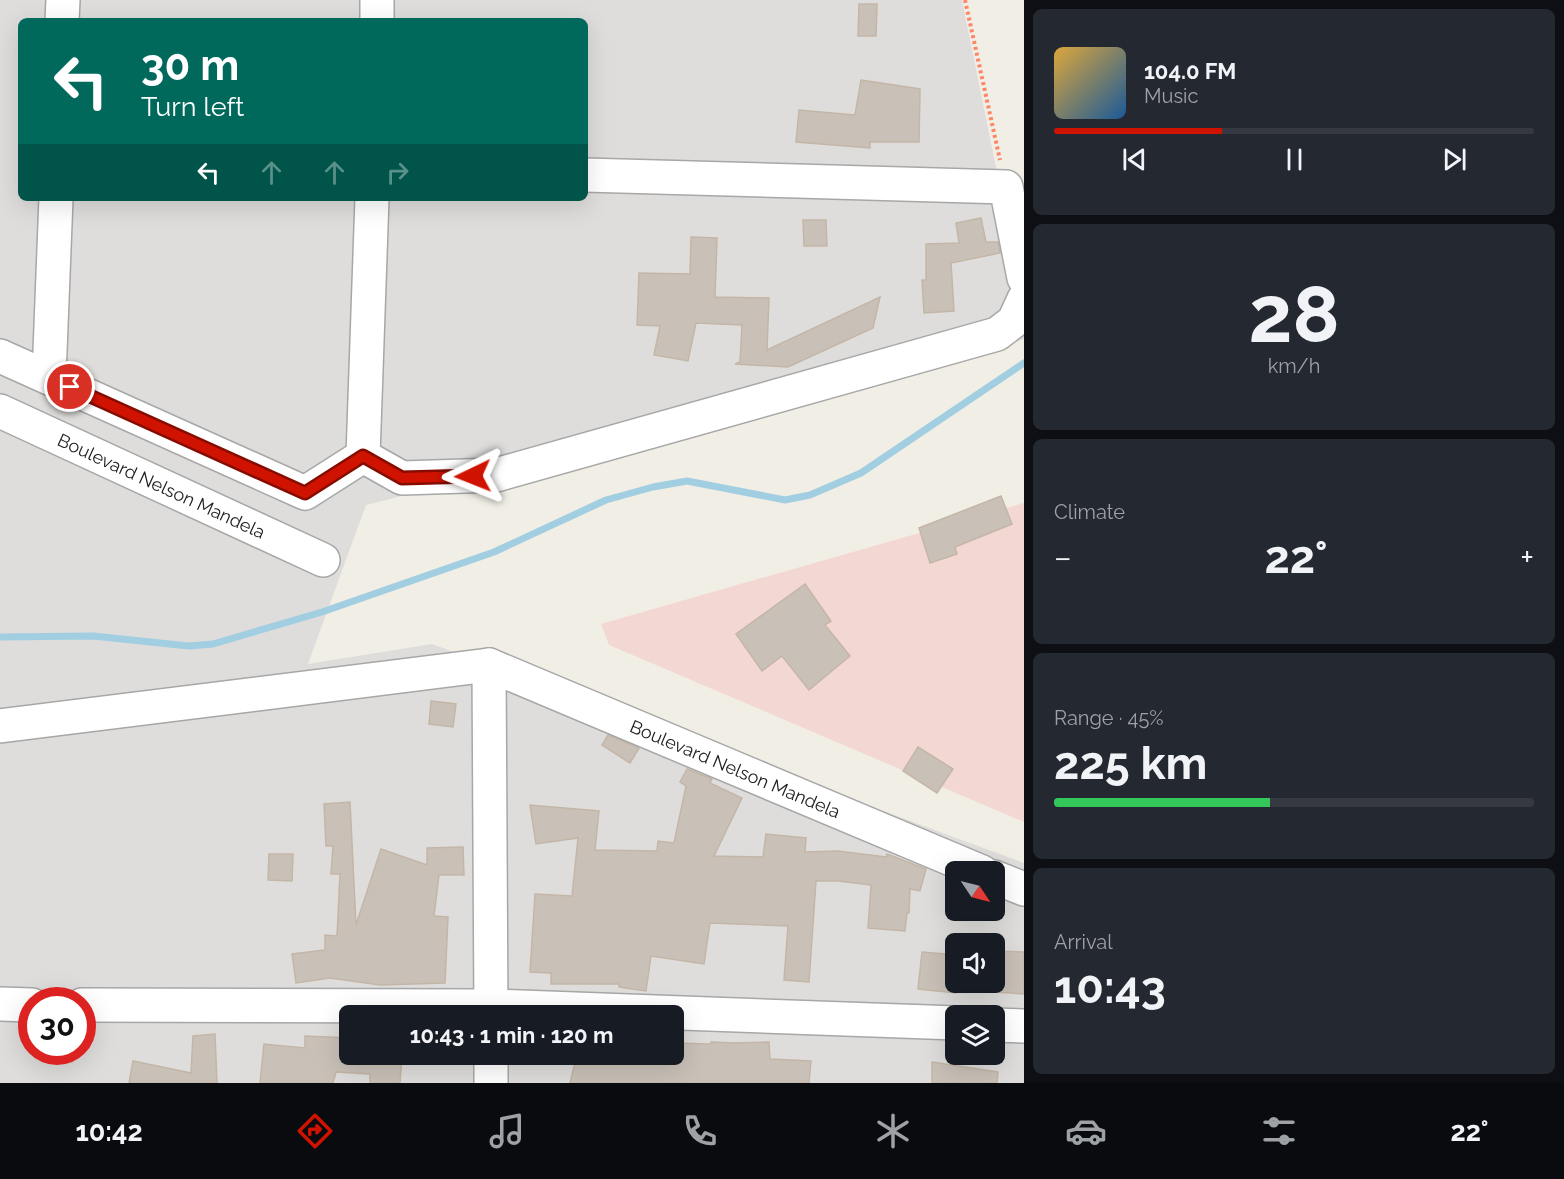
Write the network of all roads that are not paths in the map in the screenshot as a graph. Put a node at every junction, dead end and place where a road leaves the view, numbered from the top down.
1 (63, 0) edge
2 (377, 0) edge
3 (62, 18) edge
4 (377, 18) edge
5 (588, 175) edge
6 (56, 201) edge
7 (372, 201) edge
8 (1024, 278) edge
9 (1024, 299) edge
10 (0, 356) edge
11 (49, 377) junction
12 (0, 411) edge
13 (363, 456) junction
14 (323, 560) dead end
15 (489, 665) junction
16 (0, 726) edge
17 (956, 861) edge
18 (1005, 881) edge
19 (1024, 889) edge
20 (0, 1004) edge
21 (18, 1005) edge
22 (96, 1005) edge
23 (491, 1005) edge
24 (339, 1009) edge
25 (684, 1016) edge
26 (945, 1023) edge
27 (1005, 1025) edge
28 (1024, 1026) edge
29 (491, 1065) edge
30 (491, 1083) edge

1 - 3 street
2 - 4 street
5 - 8 street
6 - 11 street
7 - 13 street
9 - 13 street
10 - 11 street
11 - 13 street
12 - 14 street, Boulevard Nelson Mandela
15 - 16 street
15 - 17 street, Boulevard Nelson Mandela
15 - 23 street
18 - 19 street
20 - 21 street
22 - 24 street
25 - 26 street
27 - 28 street
29 - 30 street

